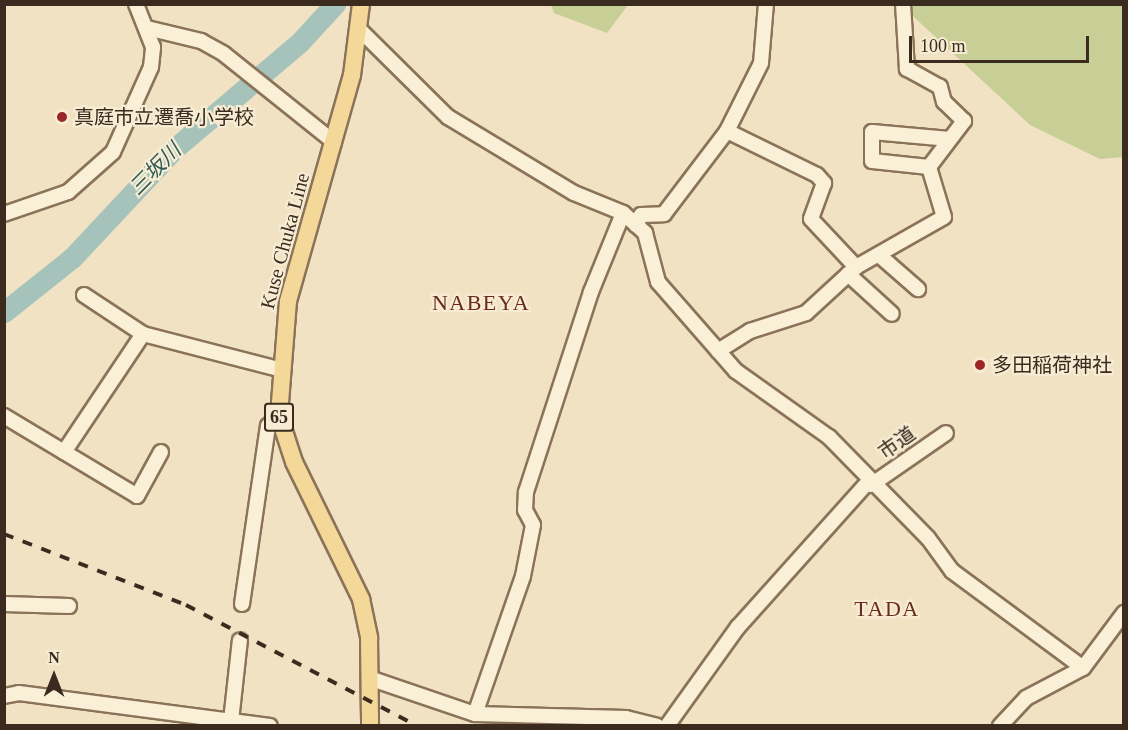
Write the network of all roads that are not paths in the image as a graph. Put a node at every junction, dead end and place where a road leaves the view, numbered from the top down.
1 (136, 4) edge
2 (361, 4) edge
3 (765, 4) edge
4 (903, 4) edge
5 (147, 28) junction
6 (362, 32) junction
7 (728, 131) junction
8 (951, 139) junction
9 (334, 142) junction
10 (929, 168) junction
11 (623, 213) junction
12 (4, 214) edge
13 (636, 225) junction
14 (879, 255) junction
15 (852, 271) junction
16 (918, 289) dead end
17 (84, 295) dead end
18 (892, 314) dead end
19 (143, 334) junction
20 (718, 351) junction
21 (282, 370) junction
22 (4, 416) edge
23 (279, 416) junction
24 (946, 433) dead end
25 (64, 452) junction
26 (161, 452) dead end
27 (870, 484) junction
28 (4, 604) edge
29 (242, 604) dead end
30 (69, 606) dead end
31 (1124, 614) edge
32 (240, 640) dead end
33 (1083, 668) junction
34 (372, 679) junction
35 (4, 696) edge
36 (475, 714) junction
37 (231, 722) junction
38 (270, 726) edge
39 (370, 726) edge
40 (657, 726) edge
41 (667, 726) edge
42 (1000, 726) edge

1 - 5 street
2 - 6 main road, Kuse Chuka Line / 65
3 - 7 street
4 - 8 street
5 - 9 street
5 - 12 street
6 - 9 main road, Kuse Chuka Line / 65
6 - 11 street
7 - 13 street
7 - 15 street
8 - 10 street
8 - 10 street
9 - 21 main road, Kuse Chuka Line / 65
10 - 14 street
11 - 13 street
11 - 36 street
13 - 20 street
14 - 15 street
14 - 16 street
15 - 18 street
15 - 20 street
17 - 19 street
19 - 21 street
19 - 25 street
20 - 27 street
21 - 23 main road, Kuse Chuka Line / 65
22 - 25 street
23 - 29 street
23 - 34 main road, Kuse Chuka Line / 65
24 - 27 street, 市道
25 - 26 street
27 - 33 street
27 - 41 street, 市道
28 - 30 street
31 - 33 street
32 - 37 street
33 - 42 street
34 - 36 street
34 - 39 main road, Kuse Chuka Line / 65
35 - 37 street
36 - 40 street
37 - 38 street

